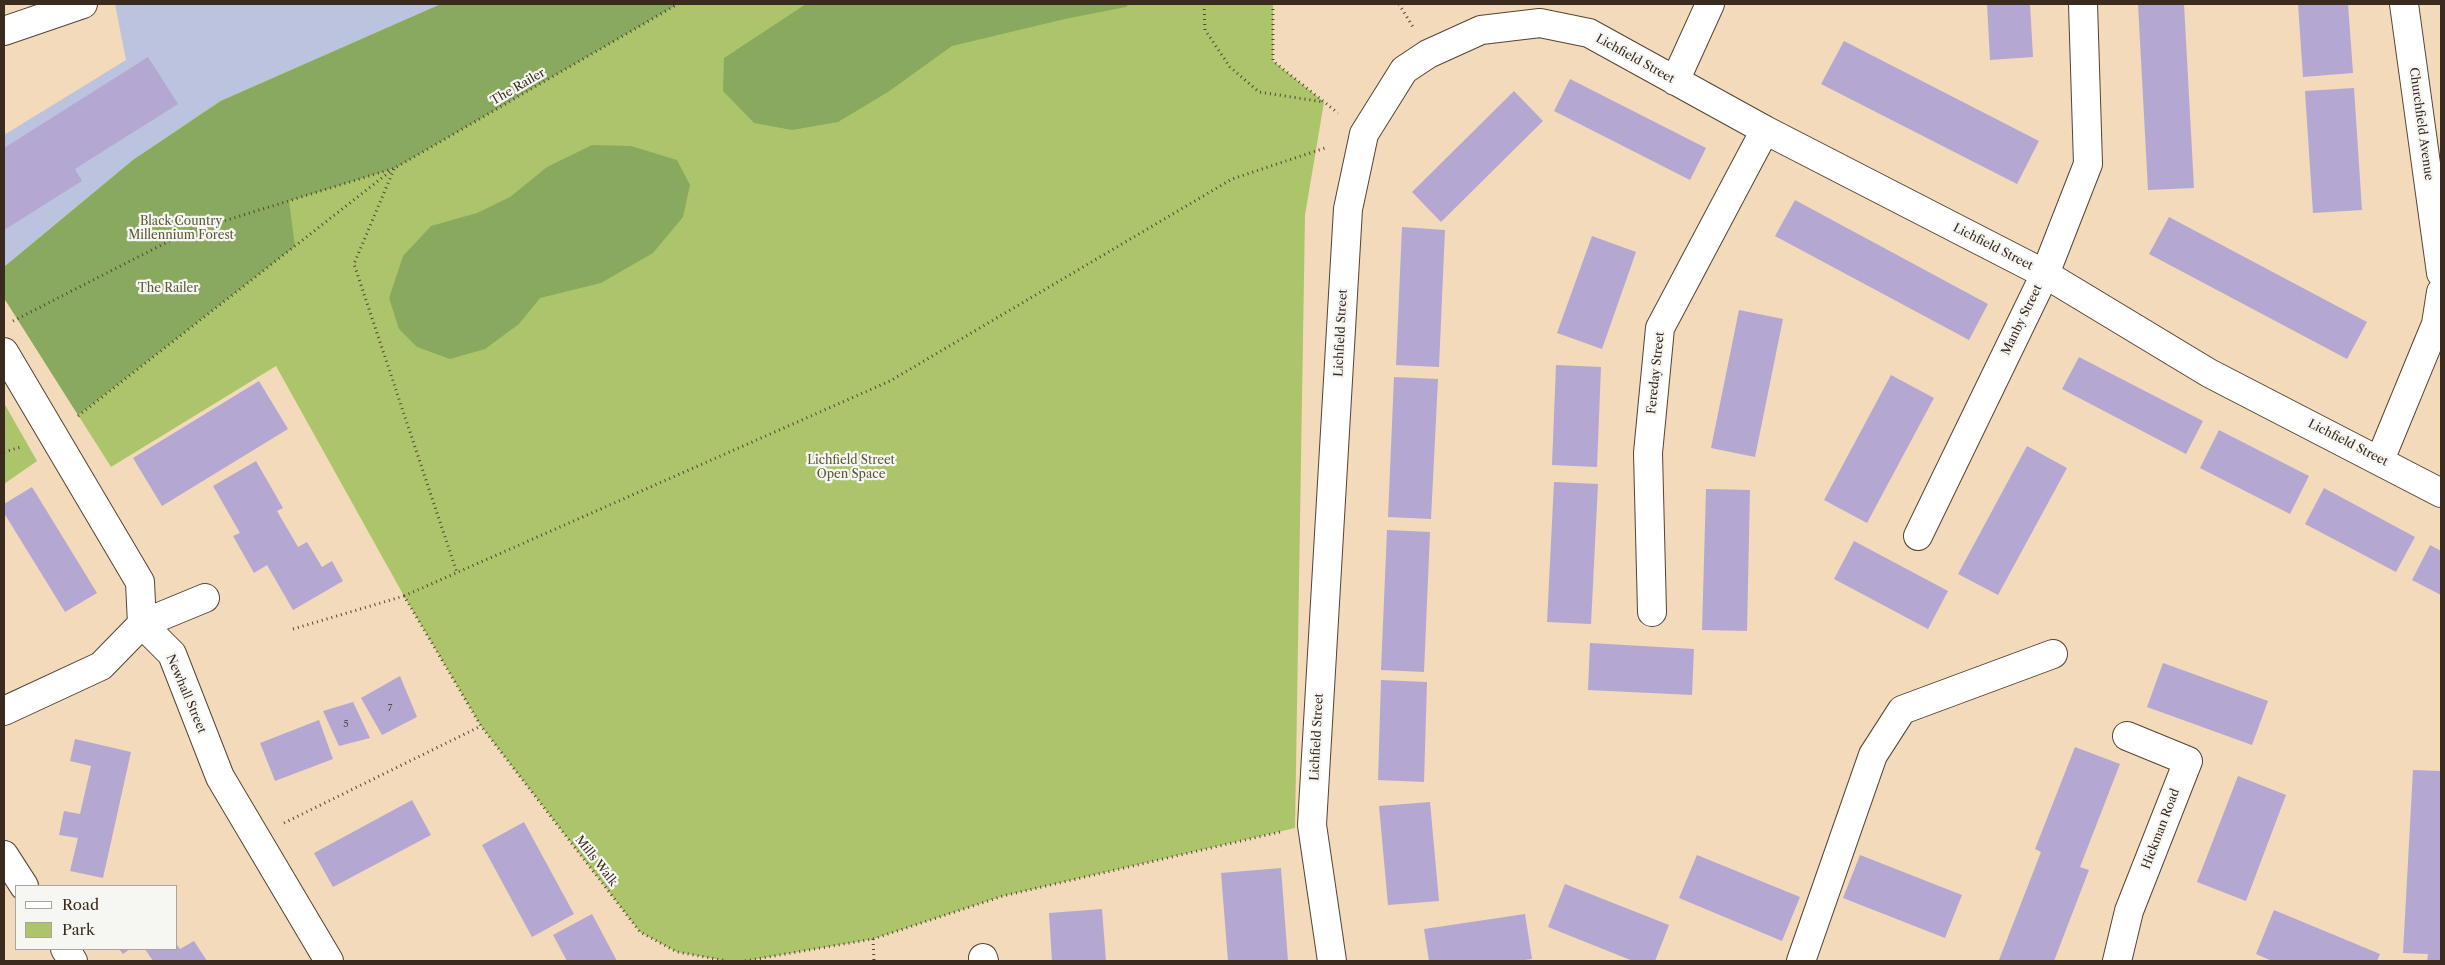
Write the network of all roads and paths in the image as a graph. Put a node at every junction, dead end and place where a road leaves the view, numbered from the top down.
1 (83, 4) edge
2 (678, 4) edge
3 (1204, 4) edge
4 (1274, 4) edge
5 (1710, 4) edge
6 (2083, 4) edge
7 (2404, 4) edge
8 (4, 32) edge
9 (1675, 81) junction
10 (1324, 102) junction
11 (1765, 130) junction
12 (1364, 134) junction
13 (395, 168) junction
14 (2441, 273) edge
15 (2045, 274) junction
16 (2441, 292) edge
17 (4, 326) edge
18 (4, 352) edge
19 (54, 437) junction
20 (4, 452) edge
21 (2380, 460) junction
22 (2441, 493) edge
23 (1918, 536) dead end
24 (457, 573) junction
25 (404, 596) junction
26 (205, 598) dead end
27 (1652, 612) dead end
28 (142, 624) junction
29 (293, 629) dead end
30 (2053, 654) dead end
31 (4, 711) edge
32 (481, 726) junction
33 (2127, 736) dead end
34 (1312, 825) junction
35 (256, 837) junction
36 (4, 855) edge
37 (23, 885) edge
38 (873, 939) junction
39 (66, 950) edge
40 (73, 961) edge
41 (329, 961) edge
42 (728, 961) edge
43 (745, 961) edge
44 (874, 961) edge
45 (1332, 961) edge
46 (1801, 961) edge
47 (2117, 961) edge

1 - 8 street
2 - 13 path, The Railer
3 - 10 path
4 - 10 path
5 - 9 street
6 - 15 street, Manby Street
7 - 14 street, Churchfield Avenue
9 - 11 street, Lichfield Street
9 - 12 street, Lichfield Street
10 - 12 path
11 - 15 street, Lichfield Street
11 - 27 street, Fereday Street
12 - 24 path
12 - 34 street, Lichfield Street
13 - 17 path, The Railer
13 - 19 path
13 - 24 path
15 - 21 street, Lichfield Street
15 - 23 street, Manby Street
16 - 21 street
18 - 19 street
19 - 20 path
19 - 28 street
21 - 22 street, Lichfield Street
24 - 25 path
25 - 29 path
25 - 32 path, Mills Walk
26 - 28 street
28 - 31 street
28 - 35 street, Newhall Street
30 - 46 street
32 - 35 path
32 - 42 path, Mills Walk
33 - 47 street, Hickman Road
34 - 38 path
34 - 45 street, Lichfield Street
35 - 41 street, Newhall Street
36 - 37 street
38 - 43 path
38 - 44 path
39 - 40 street

